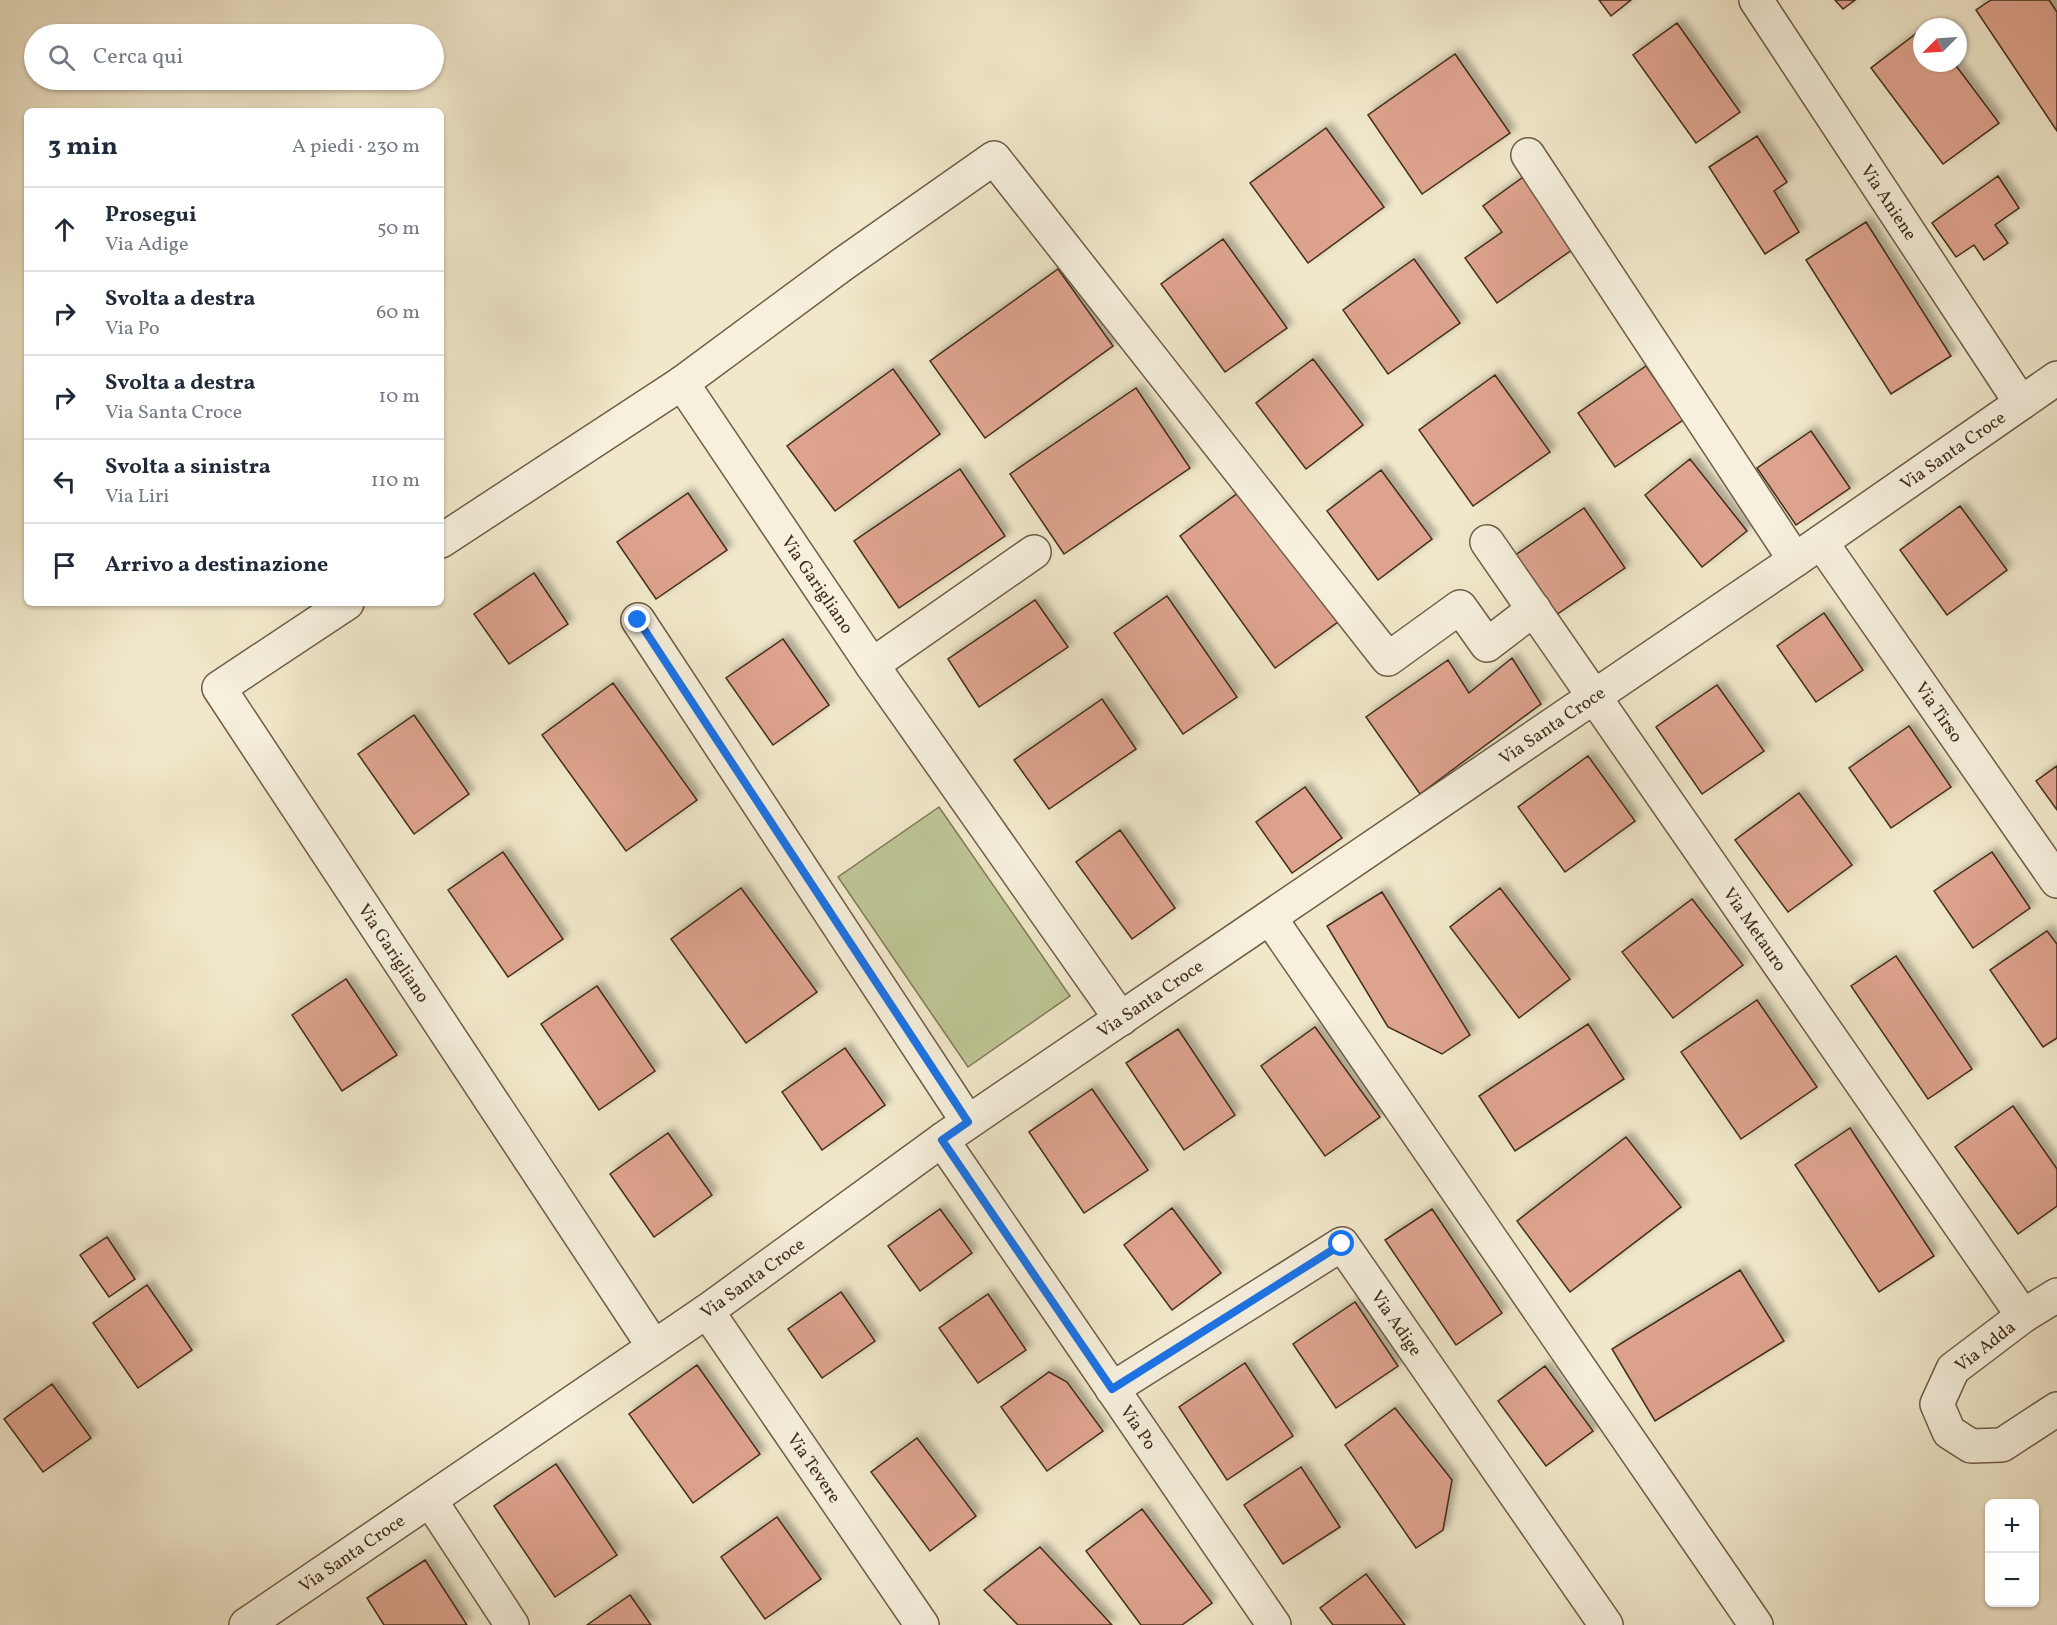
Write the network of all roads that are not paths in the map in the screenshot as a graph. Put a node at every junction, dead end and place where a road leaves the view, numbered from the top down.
1 (1756, 0) edge
2 (1528, 155) dead end
3 (2057, 378) edge
4 (682, 383) junction
5 (2021, 404) junction
6 (444, 539) edge
7 (1487, 542) dead end
8 (1808, 551) junction
9 (1034, 552) dead end
10 (342, 606) edge
11 (1534, 609) junction
12 (638, 620) dead end
13 (873, 665) junction
14 (1594, 697) junction
15 (2057, 881) edge
16 (1270, 918) junction
17 (1121, 1019) junction
18 (968, 1122) junction
19 (942, 1140) junction
20 (2057, 1295) edge
21 (707, 1311) junction
22 (2023, 1316) junction
23 (654, 1347) junction
24 (1112, 1389) junction
25 (2057, 1409) edge
26 (430, 1500) junction
27 (246, 1625) edge
28 (512, 1625) edge
29 (922, 1625) edge
30 (1274, 1625) edge
31 (1606, 1625) edge
32 (1756, 1625) edge

1 - 5 street, Via Aniene
2 - 8 street, Via Tirso
3 - 5 street, Via Santa Croce
4 - 6 street
4 - 11 street
4 - 13 street, Via Garigliano
5 - 8 street, Via Santa Croce
7 - 11 street, Via Metauro
8 - 14 street, Via Santa Croce
8 - 15 street, Via Tirso
9 - 13 street
10 - 23 street, Via Garigliano
11 - 14 street, Via Metauro
12 - 18 street
13 - 17 street, Via Garigliano
14 - 16 street, Via Santa Croce
14 - 22 street, Via Metauro
16 - 17 street, Via Santa Croce
16 - 32 street
17 - 18 street, Via Santa Croce
18 - 19 street, Via Santa Croce
19 - 21 street, Via Santa Croce
19 - 24 street, Via Po
20 - 22 street, Via Adda
21 - 23 street, Via Santa Croce
21 - 29 street, Via Tevere
22 - 25 street, Via Adda
23 - 26 street, Via Santa Croce
24 - 30 street, Via Po
24 - 31 street, Via Adige
26 - 27 street, Via Santa Croce
26 - 28 street

